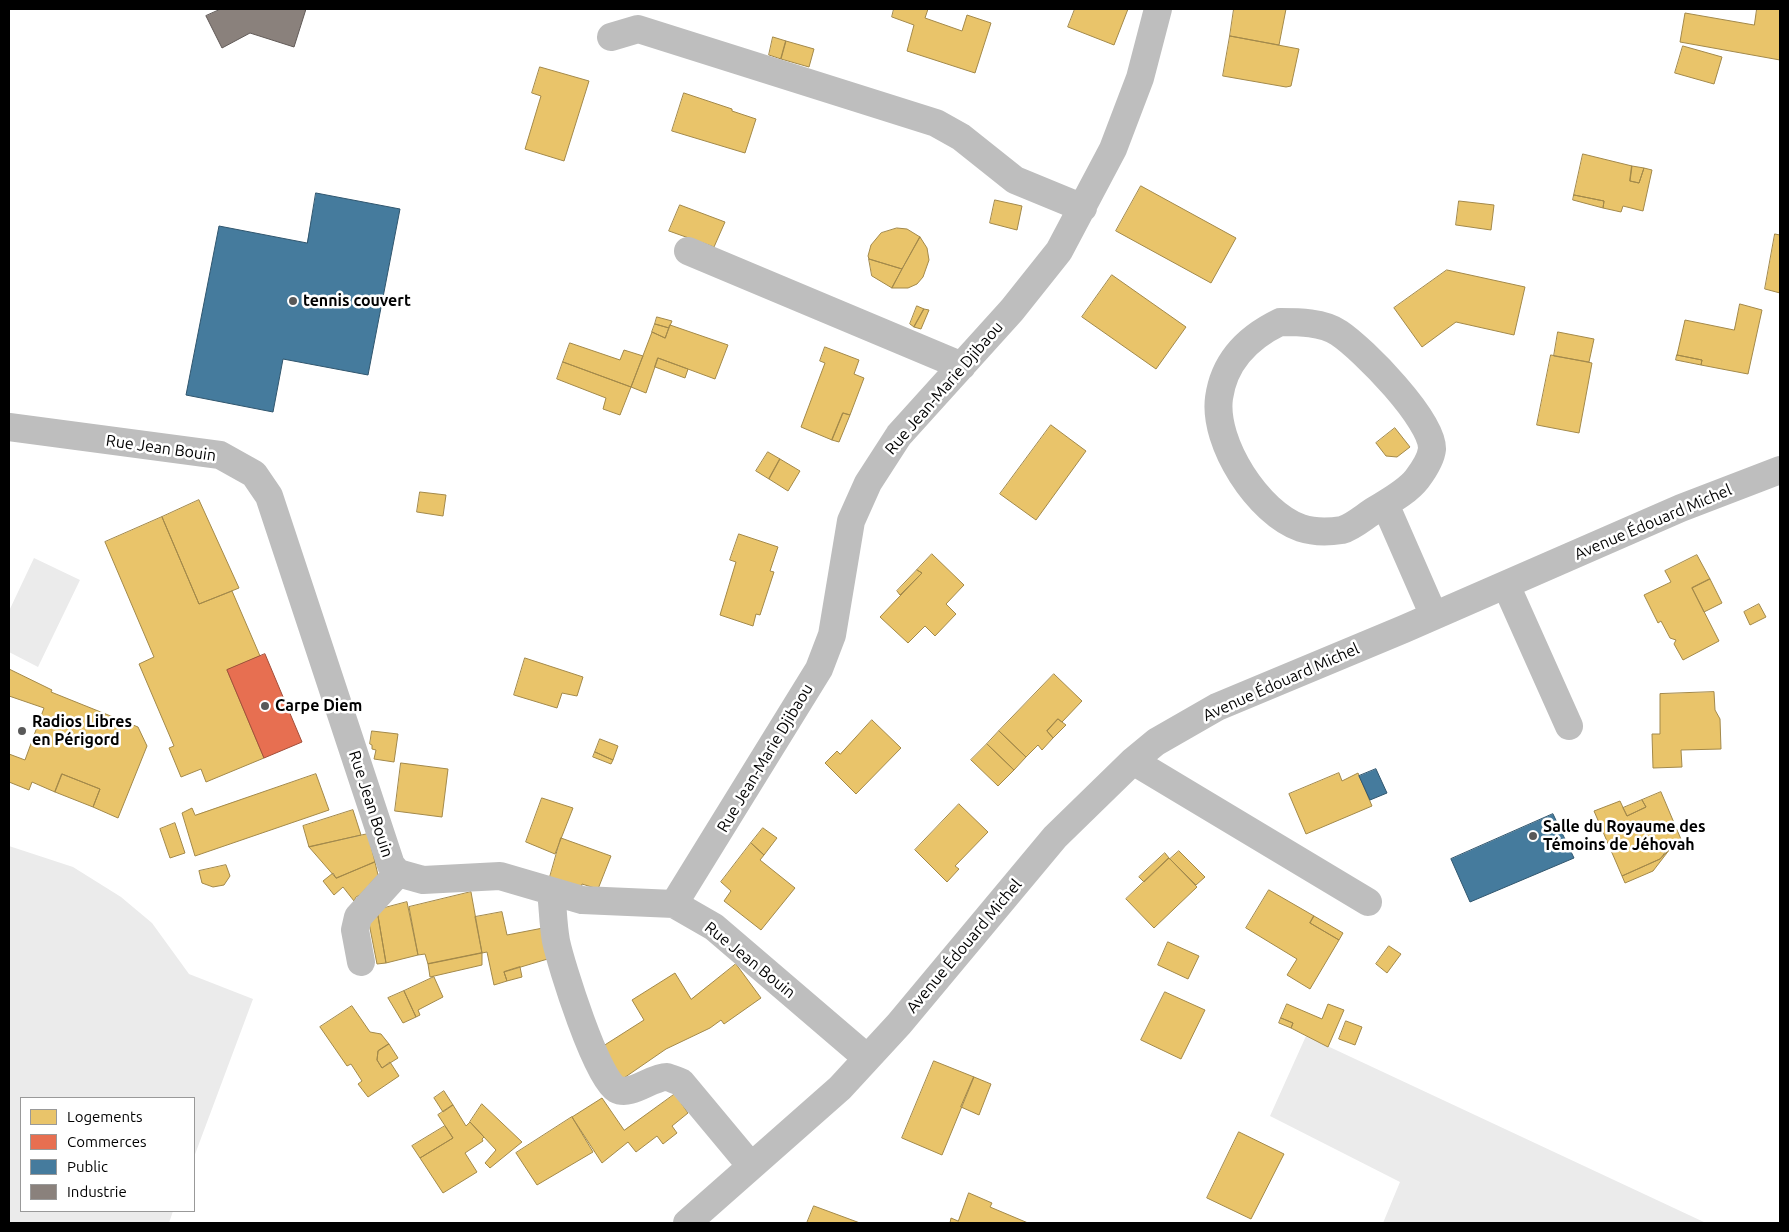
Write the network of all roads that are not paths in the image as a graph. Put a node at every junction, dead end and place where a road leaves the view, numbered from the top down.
1 (1158, 9) edge
2 (611, 37) dead end
3 (1083, 208) junction
4 (688, 251) dead end
5 (962, 366) junction
6 (9, 427) edge
7 (1780, 470) edge
8 (1385, 504) junction
9 (1506, 585) junction
10 (1434, 616) junction
11 (1569, 726) dead end
12 (1133, 761) junction
13 (398, 873) junction
14 (551, 891) junction
15 (1368, 902) dead end
16 (674, 904) junction
17 (361, 962) dead end
18 (867, 1058) junction
19 (751, 1166) junction
20 (687, 1223) edge

1 - 3 street, Rue Jean-Marie Djibaou
2 - 3 street
3 - 5 street, Rue Jean-Marie Djibaou
4 - 5 street
5 - 16 street, Rue Jean-Marie Djibaou
6 - 13 street, Rue Jean Bouin
7 - 9 street, Avenue Édouard Michel
8 - 8 street
8 - 10 street
9 - 10 street, Avenue Édouard Michel
9 - 11 street
10 - 12 street, Avenue Édouard Michel
12 - 15 street
12 - 18 street, Avenue Édouard Michel
13 - 14 street, Rue Jean Bouin
13 - 17 street
14 - 16 street, Rue Jean Bouin
14 - 19 street
16 - 18 street, Rue Jean Bouin
18 - 19 street, Avenue Édouard Michel
19 - 20 street, Avenue Édouard Michel

